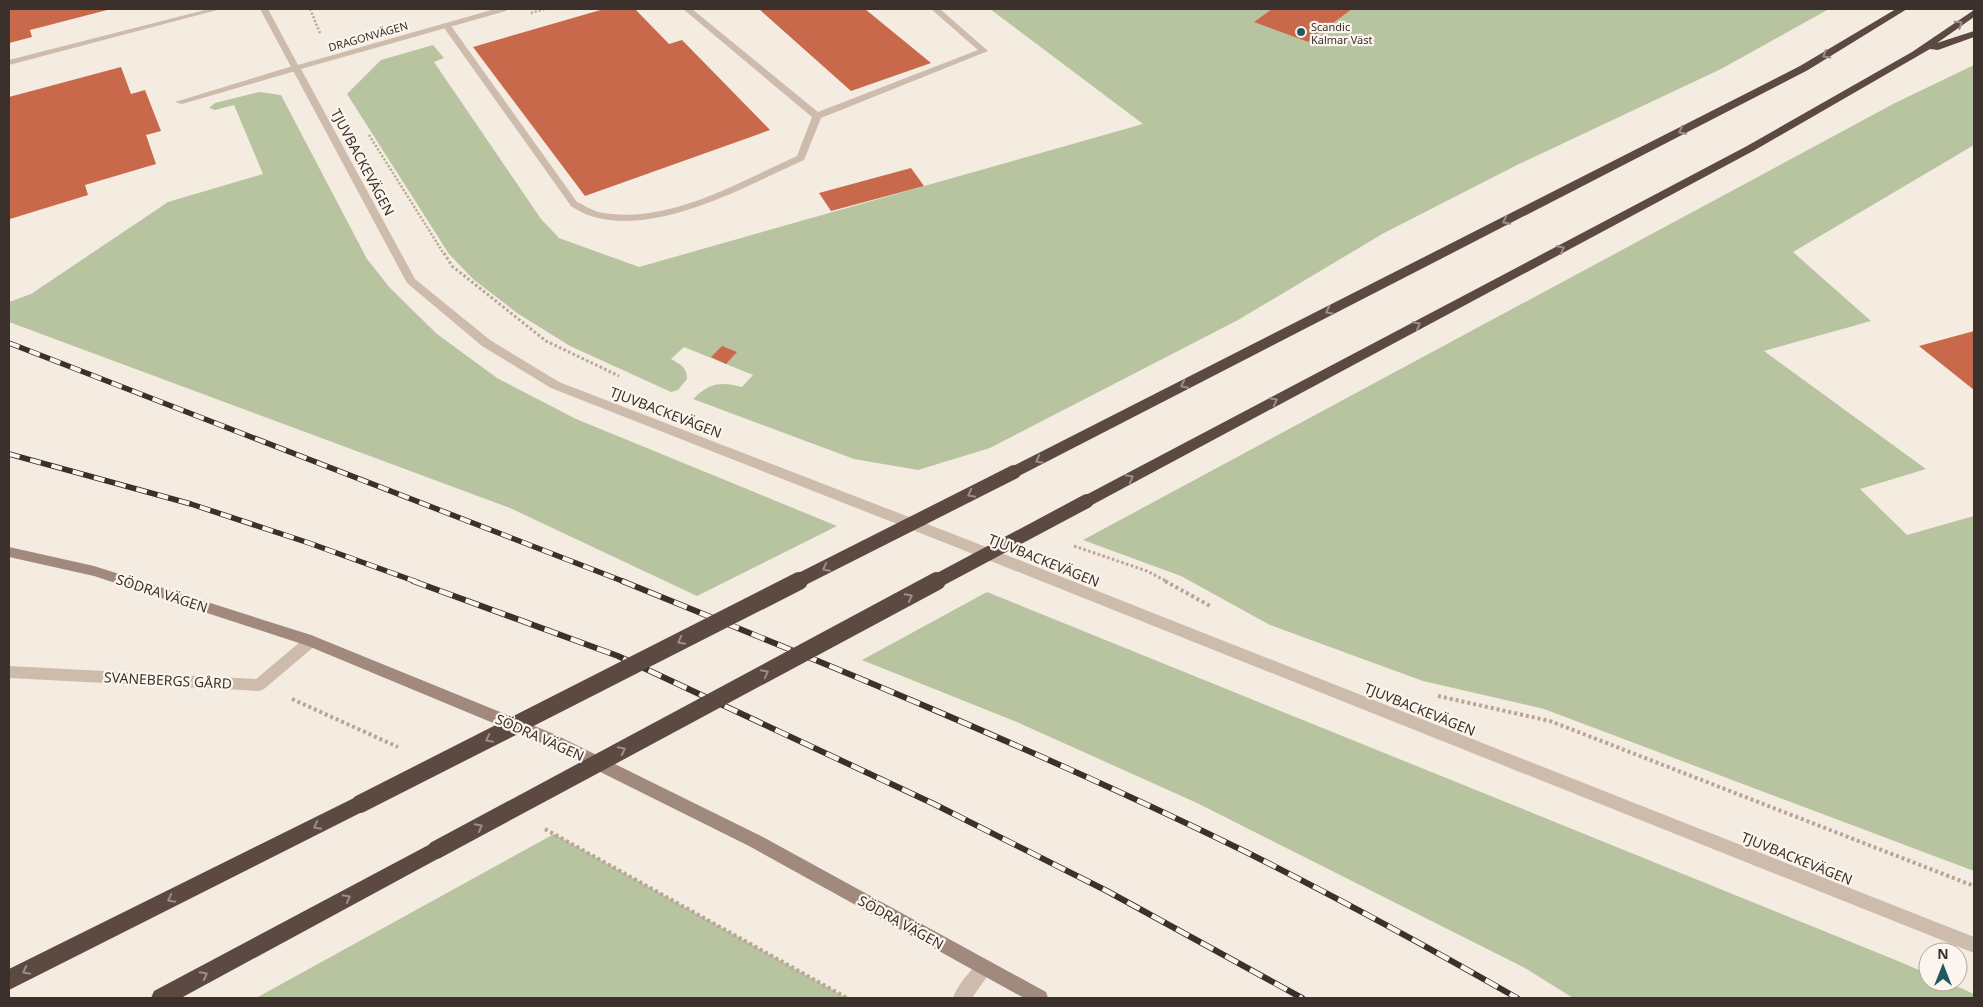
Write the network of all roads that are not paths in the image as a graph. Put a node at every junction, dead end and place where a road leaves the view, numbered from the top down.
1 (217, 9) edge
2 (264, 9) edge
3 (503, 9) edge
4 (687, 9) edge
5 (935, 9) edge
6 (1902, 9) edge
7 (1974, 13) edge
8 (446, 25) junction
9 (1974, 34) edge
10 (1916, 54) junction
11 (9, 63) edge
12 (296, 68) junction
13 (179, 102) dead end
14 (817, 116) junction
15 (9, 552) edge
16 (311, 642) junction
17 (9, 672) edge
18 (1974, 945) edge
19 (985, 968) junction
20 (9, 980) edge
21 (161, 998) edge
22 (961, 998) edge
23 (1040, 998) edge

1 - 11 street
2 - 12 street, TJUVBACKEVÄGEN
3 - 8 street, DRAGONVÄGEN
4 - 14 street
5 - 14 street
6 -> 20 highway, bridge
10 -> 7 highway
8 - 12 street, DRAGONVÄGEN
8 - 14 street
9 - 10 highway
21 -> 10 highway, bridge
12 - 13 street, DRAGONVÄGEN
12 - 18 street, TJUVBACKEVÄGEN
15 - 16 main road, SÖDRA VÄGEN
16 - 17 street, SVANEBERGS GÅRD
16 - 19 main road, SÖDRA VÄGEN
19 - 22 street
19 - 23 main road, SÖDRA VÄGEN

